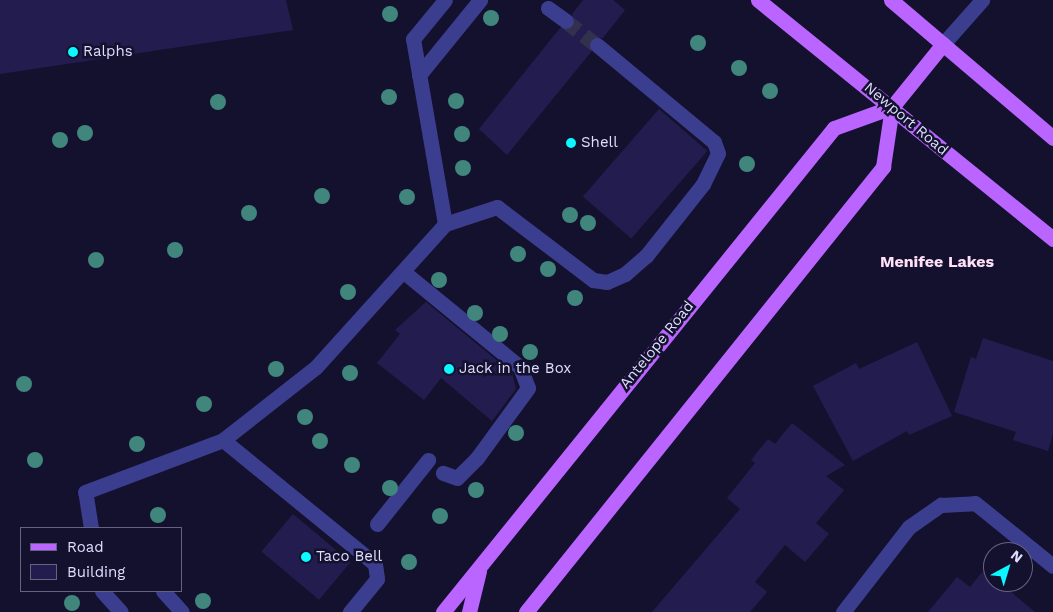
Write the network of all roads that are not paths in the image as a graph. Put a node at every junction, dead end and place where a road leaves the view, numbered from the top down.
1 (445, 0) edge
2 (480, 0) edge
3 (758, 0) edge
4 (891, 0) edge
5 (982, 0) edge
6 (548, 8) dead end
7 (566, 21) tunnel mouth
8 (943, 44) junction
9 (597, 45) tunnel mouth
10 (419, 75) junction
11 (892, 107) junction
12 (1053, 138) edge
13 (445, 224) junction
14 (1053, 239) edge
15 (405, 274) junction
16 (223, 440) junction
17 (428, 460) dead end
18 (443, 473) dead end
19 (377, 524) dead end
20 (91, 527) edge
21 (1053, 566) edge
22 (480, 568) junction
23 (103, 592) edge
24 (164, 592) edge
25 (121, 612) edge
26 (182, 612) edge
27 (350, 612) edge
28 (443, 612) edge
29 (468, 612) edge
30 (526, 612) edge
31 (843, 612) edge

1 - 10 street
2 - 10 street
3 - 11 main road, Newport Road
4 - 8 main road
5 - 8 street
6 - 7 street
8 - 11 main road
8 - 12 main road
9 - 13 street
10 - 13 street
11 - 14 main road, Newport Road
11 - 22 main road, Antelope Road
11 - 30 main road
13 - 15 street
15 - 16 street
15 - 18 street
16 - 20 street
16 - 27 street
17 - 19 street
21 - 31 street
22 - 28 main road, Antelope Road
22 - 29 main road
23 - 25 street
24 - 26 street

